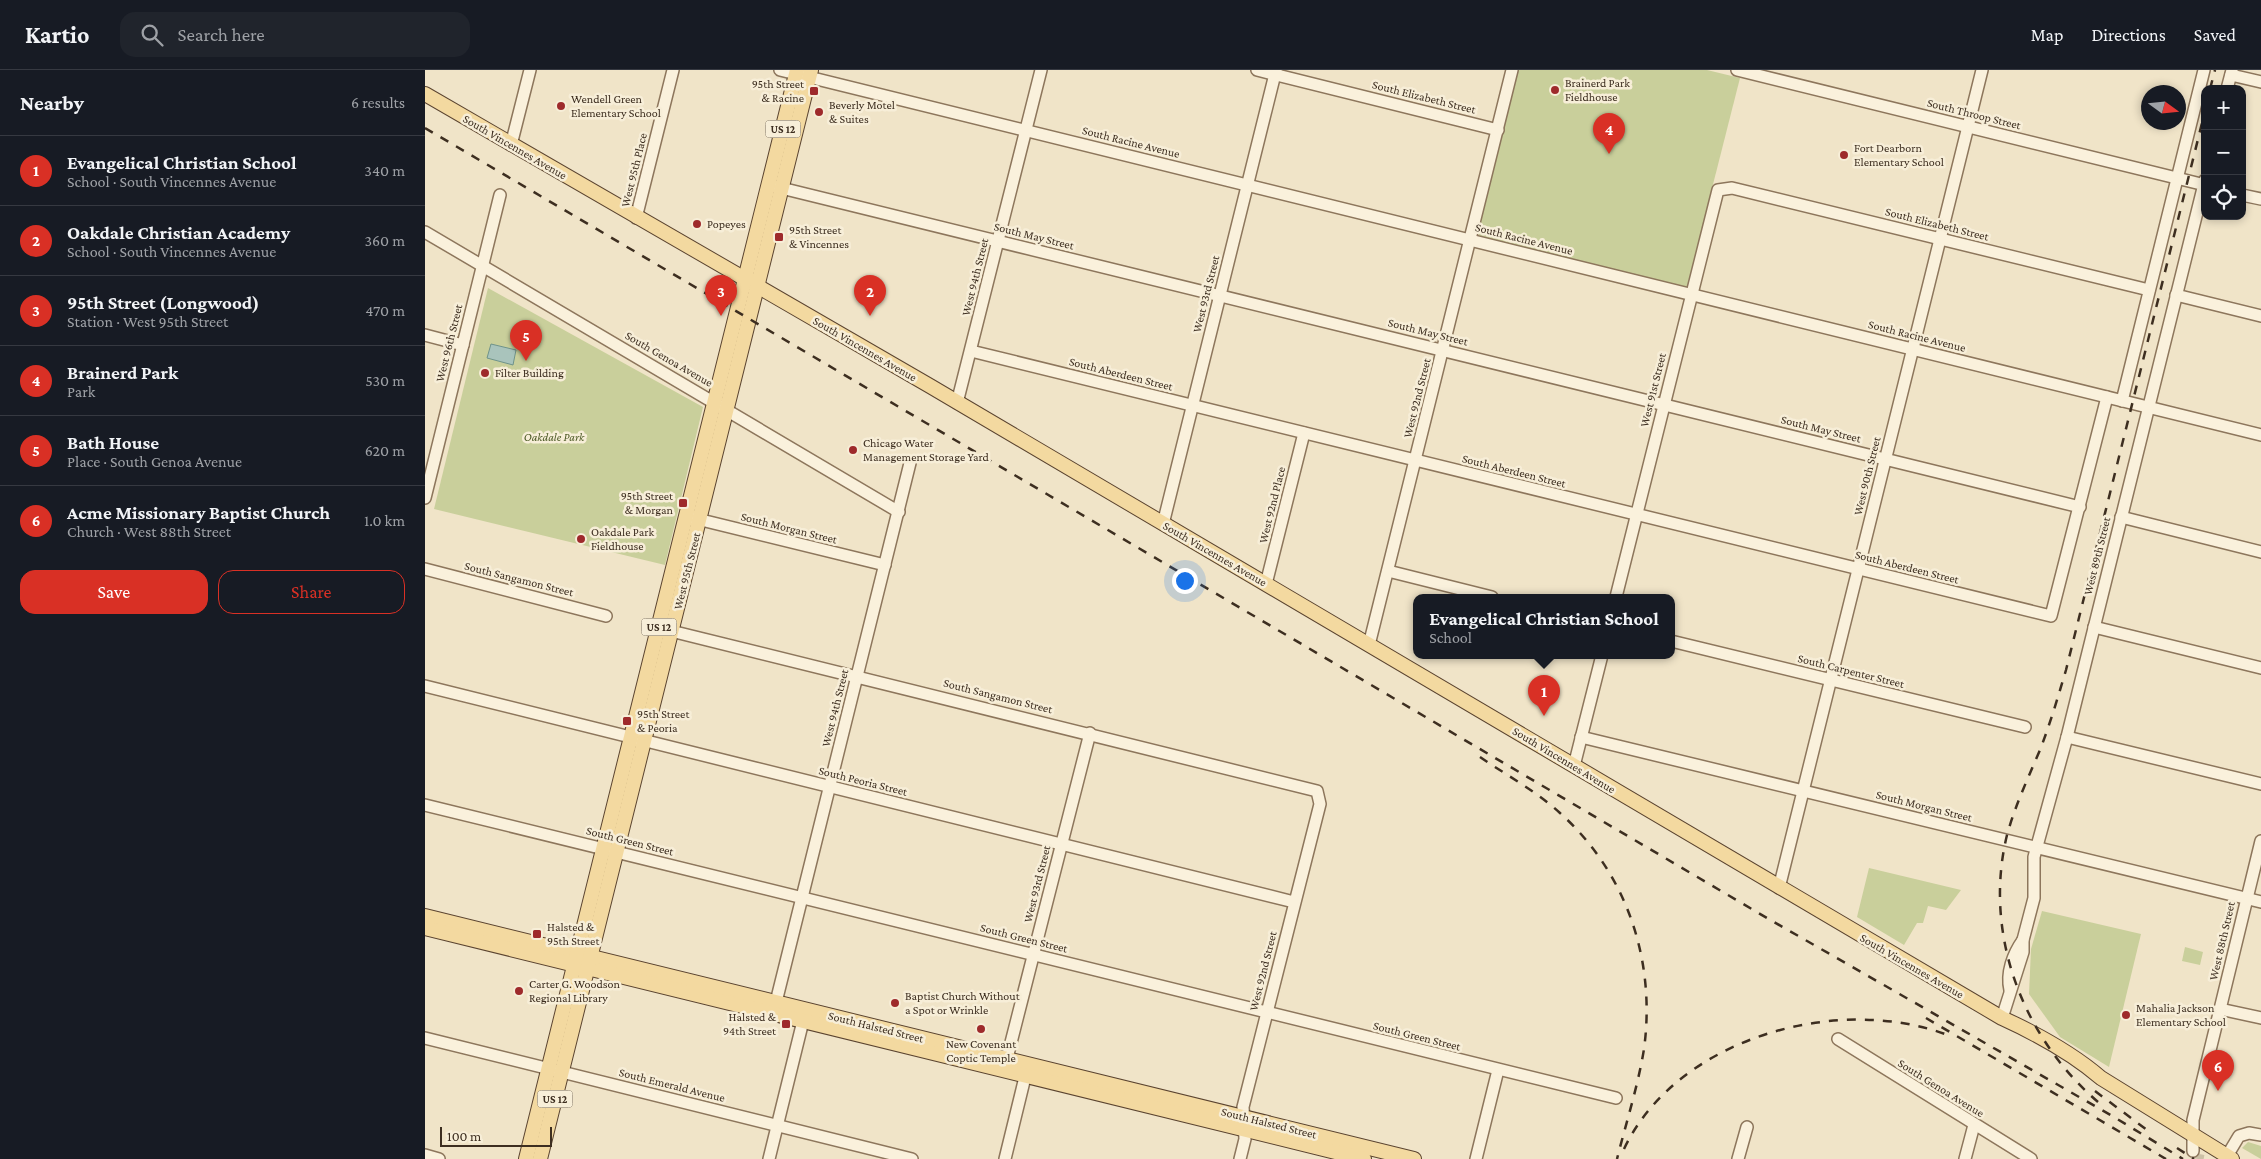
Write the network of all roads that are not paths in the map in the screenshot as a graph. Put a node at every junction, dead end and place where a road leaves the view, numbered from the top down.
1 (530, 70) edge
2 (673, 70) edge
3 (780, 70) edge
4 (1041, 70) edge
5 (1257, 70) edge
6 (1513, 70) edge
7 (1983, 70) edge
8 (2204, 70) edge
9 (1744, 71) edge
10 (1276, 72) edge
11 (2231, 72) edge
12 (804, 73) edge
13 (2261, 82) edge
14 (2228, 85) edge
15 (425, 94) edge
16 (1968, 127) junction
17 (1498, 130) junction
18 (1026, 131) junction
19 (511, 145) junction
20 (2177, 179) junction
21 (2201, 183) edge
22 (1247, 185) junction
23 (775, 186) junction
24 (1718, 190) joint
25 (500, 195) dead end
26 (2201, 195) edge
27 (2246, 195) edge
28 (2261, 199) edge
29 (636, 218) junction
30 (425, 232) edge
31 (1940, 239) junction
32 (1471, 240) junction
33 (998, 241) junction
34 (483, 266) junction
35 (752, 283) junction
36 (2149, 290) junction
37 (1220, 295) junction
38 (1691, 295) junction
39 (2176, 295) junction
40 (2261, 316) edge
41 (425, 335) edge
42 (463, 344) junction
43 (1913, 349) junction
44 (1443, 350) junction
45 (971, 351) junction
46 (2107, 397) junction
47 (2122, 401) junction
48 (957, 403) junction
49 (1664, 404) junction
50 (721, 406) junction
51 (1193, 406) junction
52 (2148, 407) junction
53 (1304, 433) junction
54 (2261, 435) edge
55 (430, 454) edge
56 (1886, 459) junction
57 (1415, 460) junction
58 (911, 463) dead end
59 (425, 498) edge
60 (2080, 507) junction
61 (899, 512) junction
62 (1637, 515) junction
63 (2121, 517) junction
64 (693, 518) junction
65 (1163, 524) junction
66 (2261, 552) edge
67 (885, 565) junction
68 (425, 569) edge
69 (1858, 569) junction
70 (1387, 571) junction
71 (1266, 584) junction
72 (1481, 594) edge
73 (1617, 594) edge
74 (606, 616) dead end
75 (2094, 627) junction
76 (671, 631) junction
77 (1675, 642) edge
78 (1369, 645) junction
79 (1601, 659) edge
80 (2261, 668) edge
81 (857, 676) junction
82 (1831, 680) junction
83 (425, 686) edge
84 (2025, 726) dead end
85 (1090, 733) junction
86 (1581, 737) junction
87 (2067, 737) junction
88 (637, 739) junction
89 (1574, 766) junction
90 (2261, 784) edge
91 (830, 787) junction
92 (1317, 790) joint
93 (1803, 791) junction
94 (425, 805) edge
95 (2261, 841) edge
96 (1062, 844) junction
97 (2036, 847) junction
98 (610, 850) junction
99 (1779, 888) junction
100 (802, 898) junction
101 (2247, 898) junction
102 (1294, 902) junction
103 (2261, 902) edge
104 (425, 916) edge
105 (425, 928) edge
106 (1034, 955) junction
107 (582, 961) junction
108 (776, 1002) junction
109 (2220, 1008) junction
110 (1266, 1012) junction
111 (781, 1016) junction
112 (807, 1016) junction
113 (2002, 1018) junction
114 (2261, 1018) edge
115 (425, 1038) edge
116 (1838, 1039) dead end
117 (1006, 1065) junction
118 (1027, 1070) junction
119 (1498, 1070) junction
120 (555, 1071) junction
121 (1616, 1098) dead end
122 (1244, 1123) junction
123 (1973, 1125) junction
124 (777, 1126) junction
125 (1747, 1128) dead end
126 (2261, 1135) edge
127 (2193, 1136) junction
128 (2196, 1152) dead end
129 (425, 1156) edge
130 (2229, 1158) edge
131 (439, 1159) edge
132 (526, 1159) edge
133 (540, 1159) edge
134 (769, 1159) edge
135 (912, 1159) edge
136 (1005, 1159) edge
137 (1240, 1159) edge
138 (1364, 1159) edge
139 (1414, 1159) edge
140 (1476, 1159) edge
141 (1738, 1159) edge
142 (1965, 1159) edge
143 (2031, 1159) edge

1 - 19 street
2 - 29 street, West 95th Place
3 - 12 street, South Racine Avenue
4 - 18 street, West 94th Street
5 - 10 street, South Elizabeth Street
6 - 17 street, West 92nd Street
7 - 16 street, West 90th Street
8 - 20 street
9 - 16 street, South Throop Street
10 - 17 street, South Elizabeth Street
10 - 22 street, West 93rd Street
11 - 13 street
11 - 14 street
12 - 18 street, South Racine Avenue
12 - 23 main road, West 95th Street / US 12
15 - 19 main road, South Vincennes Avenue
16 - 20 street, South Throop Street
16 - 31 street, West 90th Street
17 - 32 street, West 92nd Street
18 - 22 street, South Racine Avenue
18 - 33 street, West 94th Street
19 - 29 main road, South Vincennes Avenue
20 - 21 street, South Throop Street
20 - 36 street
22 - 32 street, South Racine Avenue
22 - 37 street, West 93rd Street
23 - 33 street, South May Street
23 - 35 main road, West 95th Street / US 12
24 - 31 street, South Elizabeth Street
24 - 38 street, West 91st Street
25 - 34 street, West 96th Street
26 - 39 street, West 89th Street
27 - 28 street
29 - 35 main road, South Vincennes Avenue
30 - 34 street, South Genoa Avenue
31 - 36 street, South Elizabeth Street
31 - 43 street, West 90th Street
32 - 38 street, South Racine Avenue
32 - 44 street, West 92nd Street
33 - 37 street, South May Street
33 - 45 street, West 94th Street
34 - 42 street, West 96th Street
34 - 50 street, South Genoa Avenue
35 - 48 main road, South Vincennes Avenue
35 - 50 main road, West 95th Street / US 12
36 - 47 street
37 - 44 street, South May Street
37 - 51 street, West 93rd Street
38 - 43 street, South Racine Avenue
38 - 49 street, West 91st Street
39 - 40 street
39 - 52 street, West 89th Street
41 - 42 street
42 - 55 street, West 96th Street
43 - 46 street, South Racine Avenue
43 - 56 street, West 90th Street
44 - 49 street, South May Street
44 - 57 street, West 92nd Street
45 - 48 street, West 94th Street
45 - 51 street, South Aberdeen Street
46 - 47 street, South Racine Avenue
46 - 60 street
47 - 52 street, South Racine Avenue
48 - 65 main road, South Vincennes Avenue
49 - 56 street, South May Street
49 - 62 street, West 91st Street
50 - 61 street, South Genoa Avenue
50 - 64 main road, West 95th Street / US 12
51 - 53 street, South Aberdeen Street
51 - 65 street, West 93rd Street
52 - 54 street, South Racine Avenue
52 - 63 street, West 89th Street
53 - 57 street, South Aberdeen Street
53 - 71 street, West 92nd Place
55 - 59 street, West 96th Street
56 - 60 street, South May Street
56 - 69 street, West 90th Street
57 - 62 street, South Aberdeen Street
57 - 70 street, West 92nd Street
58 - 61 street, West 94th Street
60 - 69 street, South Aberdeen Street
61 - 67 street, West 94th Street
62 - 69 street, South Aberdeen Street
62 - 73 street, West 91st Street
63 - 66 street
63 - 75 street, West 89th Street
64 - 67 street, South Morgan Street
64 - 76 main road, West 95th Street / US 12
64 - 88 main road, West 95th Street / US 12
65 - 71 main road, South Vincennes Avenue
67 - 81 street, West 94th Street
68 - 74 street, South Sangamon Street
69 - 82 street, West 90th Street
70 - 72 street
70 - 78 street, West 92nd Street
71 - 78 main road, South Vincennes Avenue
75 - 80 street
75 - 87 street, West 89th Street
76 - 81 street, South Sangamon Street
76 - 88 main road, West 95th Street / US 12
77 - 82 street, South Carpenter Street
78 - 89 main road, South Vincennes Avenue
79 - 86 street
81 - 85 street, South Sangamon Street
81 - 91 street, West 94th Street
82 - 84 street, South Carpenter Street
82 - 93 street, West 90th Street
83 - 88 street, South Peoria Street
85 - 92 street, South Sangamon Street
85 - 96 street, West 93rd Street
86 - 89 street
86 - 93 street, South Morgan Street
87 - 90 street
87 - 97 street, West 89th Street
88 - 91 street, South Peoria Street
88 - 98 main road, West 95th Street / US 12
89 - 99 main road, South Vincennes Avenue
91 - 96 street, South Peoria Street
91 - 100 street, West 94th Street
92 - 102 street, West 92nd Street
93 - 97 street, South Morgan Street
93 - 99 street, West 90th Street
94 - 98 street, South Green Street
95 - 101 street, West 88th Street
96 - 102 street, South Peoria Street
96 - 106 street, West 93rd Street
97 - 101 street, South Morgan Street
97 - 113 street, West 89th Street
98 - 100 street, South Green Street
98 - 107 main road, West 95th Street / US 12
99 - 113 main road, South Vincennes Avenue
100 - 106 street, South Green Street
100 - 108 street, West 94th Street
101 - 103 street, South Morgan Street
101 - 109 street, West 88th Street
102 - 110 street, West 92nd Street
104 - 107 main road, South Halsted Street
105 - 107 main road, South Halsted Street
106 - 110 street, South Green Street
106 - 117 street, West 93rd Street
107 - 108 main road, South Halsted Street
107 - 111 main road, South Halsted Street
107 - 120 main road, West 95th Street / US 12
108 - 111 street
108 - 112 main road, South Halsted Street
109 - 114 street
109 - 127 street, West 88th Street
110 - 119 street, South Green Street
110 - 122 street, West 92nd Street
111 - 112 main road, South Halsted Street
112 - 117 main road, South Halsted Street
112 - 124 street
113 - 127 main road, South Vincennes Avenue
115 - 120 street, South Emerald Avenue
116 - 123 street, South Genoa Avenue
117 - 118 main road, South Halsted Street
118 - 122 main road, South Halsted Street
118 - 136 street
119 - 121 street, South Green Street
119 - 140 street
120 - 124 street, South Emerald Avenue
120 - 132 main road, West 95th Street / US 12
120 - 133 main road, West 95th Street / US 12
122 - 137 street, West 92nd Street
122 - 138 main road, South Halsted Street
122 - 139 main road, South Halsted Street
123 - 142 street
123 - 143 street, South Genoa Avenue
124 - 134 street
124 - 135 street, South Emerald Avenue
125 - 141 street
126 - 130 street
127 - 128 street, West 88th Street
127 - 130 main road, South Vincennes Avenue
129 - 131 street

